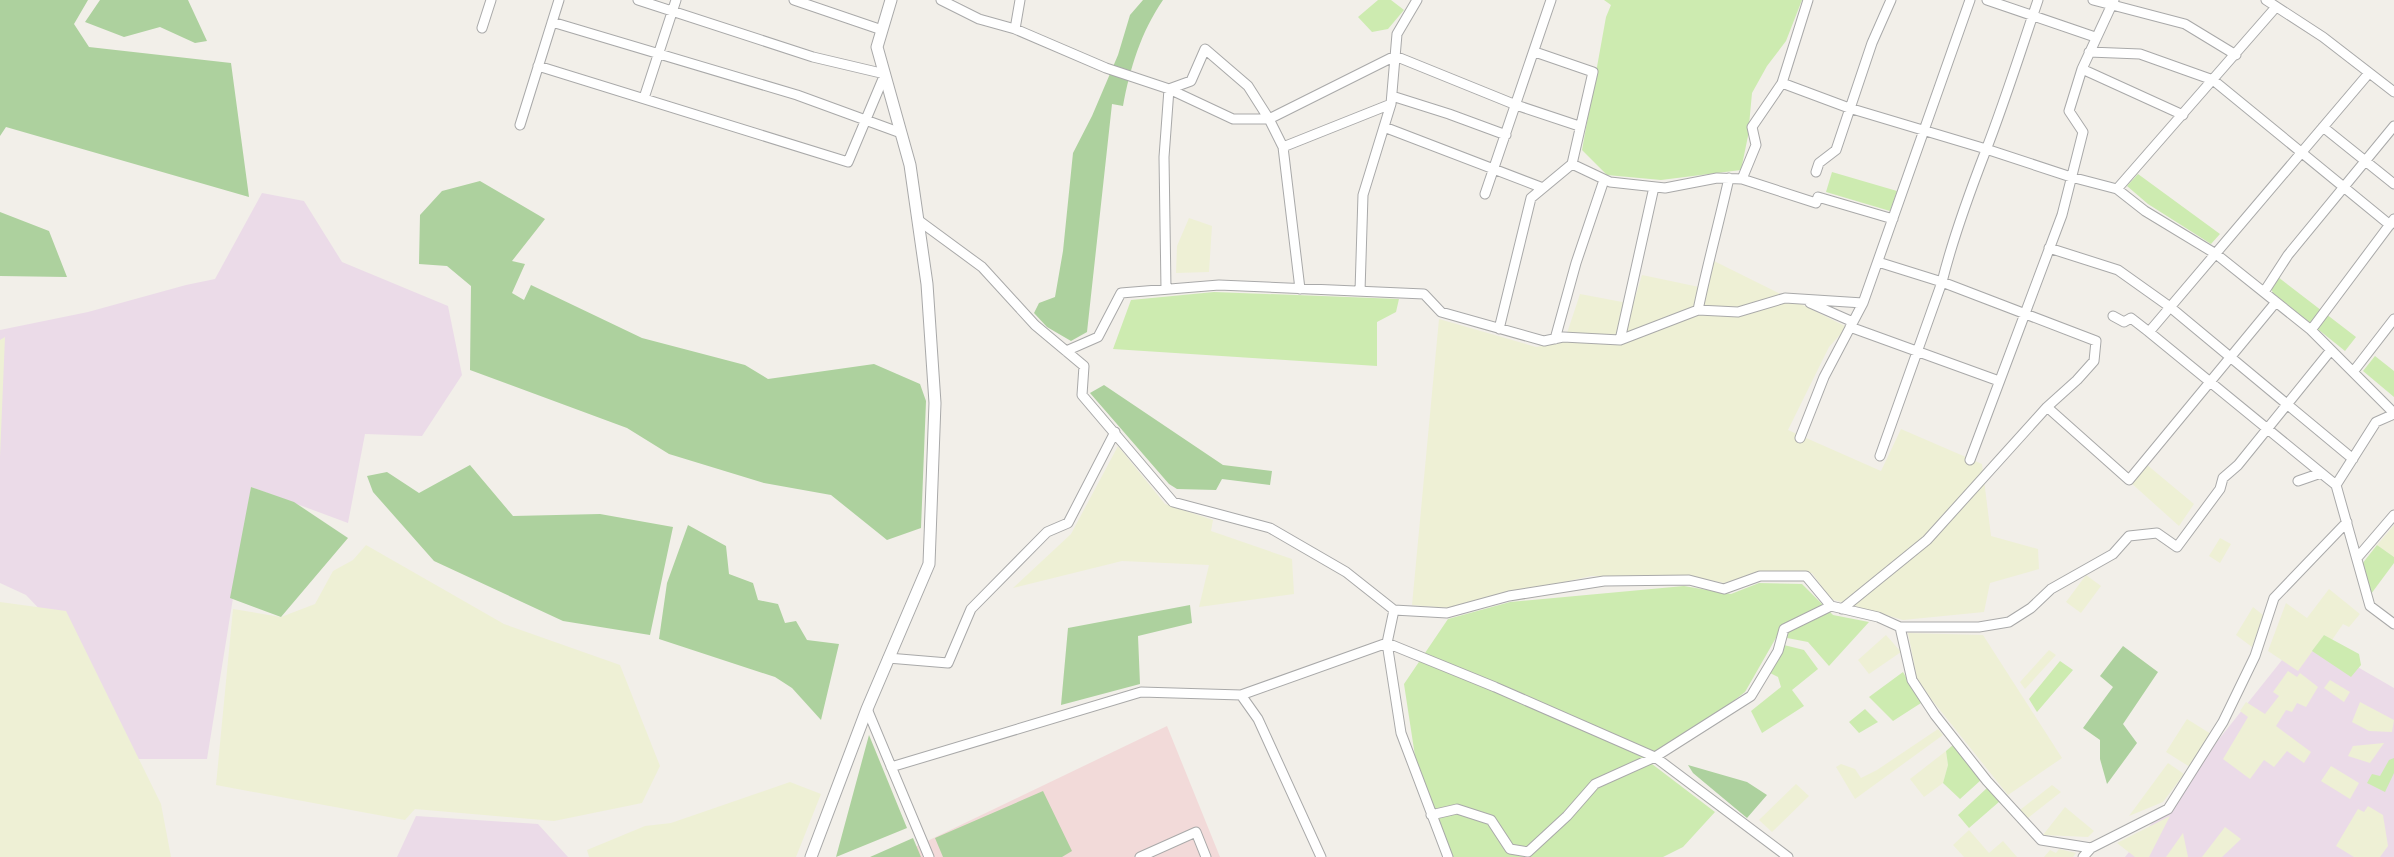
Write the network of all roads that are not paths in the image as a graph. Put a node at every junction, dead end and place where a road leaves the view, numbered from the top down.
1 (491, 0) edge
2 (559, 0) edge
3 (638, 0) edge
4 (676, 0) edge
5 (794, 0) edge
6 (891, 0) edge
7 (941, 0) edge
8 (1020, 0) edge
9 (1417, 0) edge
10 (1551, 0) edge
11 (1808, 0) edge
12 (1891, 0) edge
13 (1970, 0) edge
14 (1986, 0) edge
15 (2038, 0) edge
16 (2093, 0) edge
17 (2266, 0) edge
18 (2113, 3) edge
19 (2276, 7) junction
20 (672, 11) junction
21 (2033, 16) junction
22 (552, 22) junction
23 (482, 28) dead end
24 (1015, 29) junction
25 (882, 30) junction
26 (2095, 38) junction
27 (1535, 52) junction
28 (2089, 52) junction
29 (658, 54) junction
30 (2236, 55) junction
31 (1395, 56) junction
32 (538, 66) junction
33 (2082, 69) junction
34 (2369, 73) junction
35 (885, 74) junction
36 (2213, 80) junction
37 (1782, 83) junction
38 (1169, 89) junction
39 (2394, 92) edge
40 (644, 98) junction
41 (1392, 100) junction
42 (1516, 105) junction
43 (1849, 108) junction
44 (2183, 115) junction
45 (1269, 119) junction
46 (867, 120) junction
47 (520, 124) dead end
48 (1579, 126) junction
49 (2394, 126) edge
50 (1384, 127) junction
51 (2323, 127) junction
52 (1924, 130) junction
53 (901, 133) junction
54 (1506, 135) junction
55 (1283, 147) junction
56 (1986, 149) junction
57 (2302, 152) junction
58 (2366, 160) junction
59 (1572, 164) junction
60 (1495, 169) junction
61 (1816, 172) dead end
62 (2071, 177) junction
63 (1729, 178) junction
64 (1742, 179) junction
65 (1604, 180) junction
66 (2394, 184) edge
67 (1654, 187) junction
68 (2344, 187) junction
69 (1543, 188) junction
70 (2117, 189) junction
71 (1485, 194) dead end
72 (1893, 219) junction
73 (918, 220) junction
74 (2392, 222) edge
75 (2049, 248) junction
76 (2216, 254) junction
77 (1878, 262) junction
78 (1942, 282) junction
79 (1166, 289) junction
80 (1300, 289) junction
81 (1360, 291) junction
82 (2264, 292) junction
83 (1805, 300) junction
84 (2276, 302) junction
85 (1863, 303) junction
86 (2170, 307) junction
87 (1698, 310) junction
88 (2025, 314) junction
89 (2113, 316) dead end
90 (2394, 319) edge
91 (1851, 324) junction
92 (1499, 329) junction
93 (2311, 330) junction
94 (2149, 332) junction
95 (1555, 339) junction
96 (1620, 340) junction
97 (2331, 350) junction
98 (1066, 351) junction
99 (1917, 352) junction
100 (2230, 357) junction
101 (2353, 372) junction
102 (1999, 381) junction
103 (2210, 382) junction
104 (2288, 403) junction
105 (2047, 407) junction
106 (2394, 413) edge
107 (2266, 429) junction
108 (1115, 432) junction
109 (1800, 438) dead end
110 (1880, 456) dead end
111 (2353, 459) junction
112 (1970, 460) dead end
113 (2298, 481) dead end
114 (2336, 485) junction
115 (2394, 514) edge
116 (2346, 522) junction
117 (2357, 558) junction
118 (1830, 606) junction
119 (1842, 609) junction
120 (1394, 610) junction
121 (2394, 624) edge
122 (1900, 627) junction
123 (1387, 643) junction
124 (888, 658) junction
125 (1241, 695) junction
126 (867, 709) junction
127 (1655, 757) junction
128 (891, 767) junction
129 (1431, 815) junction
130 (2091, 848) junction
131 (811, 857) edge
132 (929, 857) edge
133 (1140, 857) edge
134 (1206, 857) edge
135 (1321, 857) edge
136 (1448, 857) edge
137 (1788, 857) edge
138 (2083, 857) edge

1 - 23 street
2 - 22 street
3 - 20 street
4 - 20 street
5 - 25 street
6 - 25 street
7 - 24 street
8 - 24 street
9 - 31 street
10 - 27 street
11 - 37 street
12 - 43 street
13 - 52 street
14 - 21 street
15 - 21 street
16 - 18 street
17 - 19 street
18 - 26 street
18 - 30 street
19 - 30 street
19 - 34 street
20 - 29 street
20 - 35 street
21 - 26 street
21 - 56 street
22 - 29 street
22 - 32 street
24 - 38 street
25 - 35 street
26 - 28 street
27 - 42 street
27 - 48 street
28 - 33 street
28 - 36 street
29 - 40 street
29 - 46 street
30 - 36 street
31 - 41 street
31 - 42 street
31 - 45 street
32 - 40 street
32 - 47 street
33 - 44 street
33 - 62 street
34 - 39 street
34 - 51 street
35 - 46 street
35 - 53 street
36 - 44 street
36 - 57 street
37 - 43 street
37 - 64 street
38 - 45 street
38 - 45 street
38 - 79 street
40 - 46 street
41 - 50 street
41 - 54 street
41 - 55 street
42 - 48 street
42 - 54 street
43 - 52 street
43 - 61 street
44 - 70 street
45 - 55 street
46 - 53 street
48 - 59 street
49 - 58 street
50 - 60 street
50 - 81 street
51 - 57 street
51 - 58 street
52 - 56 street
52 - 72 street
53 - 73 street
54 - 60 street
55 - 80 street
56 - 62 street
56 - 78 street
57 - 68 street
57 - 76 street
58 - 66 street
58 - 68 street
59 - 65 street
59 - 69 street
60 - 69 street
60 - 71 street
62 - 70 street
62 - 75 street
63 - 64 street
63 - 67 street
63 - 87 street
64 - 72 street
65 - 67 street
65 - 95 street
67 - 96 street
68 - 74 street
68 - 82 street
69 - 92 street
70 - 76 street
72 - 77 street
73 - 98 street
73 - 124 street
74 - 93 street
75 - 86 street
75 - 88 street
76 - 82 street
76 - 86 street
77 - 78 street
77 - 85 street
78 - 88 street
78 - 99 street
79 - 80 street
79 - 98 street
80 - 81 street
81 - 92 street
82 - 84 street
83 - 85 street
83 - 87 street
83 - 91 street
84 - 93 street
84 - 100 street
85 - 91 street
86 - 94 street
86 - 100 street
87 - 96 street
88 - 102 street
88 - 105 street
89 - 94 street
90 - 101 street
91 - 99 street
91 - 109 street
92 - 95 street
93 - 97 street
94 - 103 street
95 - 96 street
97 - 101 street
97 - 104 street
98 - 108 street
99 - 102 street
99 - 110 street
100 - 103 street
100 - 104 street
101 - 106 street
102 - 112 street
103 - 105 street
103 - 107 street
104 - 107 street
104 - 111 street
105 - 119 street
106 - 111 street
107 - 114 street
107 - 122 street
108 - 120 street
108 - 124 street
111 - 114 street
113 - 114 street
114 - 116 street
115 - 117 street
116 - 117 street
116 - 130 street
117 - 121 street
118 - 119 street
118 - 120 street
118 - 127 street
119 - 122 street
120 - 123 street
122 - 130 street
123 - 125 street
123 - 127 street
123 - 129 street
124 - 126 street
125 - 128 street
125 - 135 street
126 - 128 street
126 - 131 street
127 - 129 street
127 - 137 street
128 - 132 street
129 - 136 street
130 - 138 street
133 - 134 street

